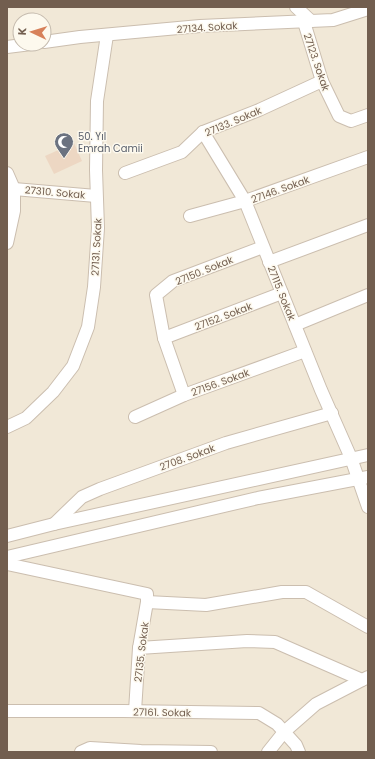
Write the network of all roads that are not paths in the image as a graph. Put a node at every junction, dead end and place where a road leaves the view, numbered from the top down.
1 (296, 7) edge
2 (368, 9) edge
3 (307, 22) junction
4 (107, 35) junction
5 (52, 41) edge
6 (322, 81) junction
7 (368, 115) edge
8 (203, 132) junction
9 (368, 157) edge
10 (7, 173) edge
11 (125, 173) dead end
12 (14, 189) junction
13 (96, 196) junction
14 (245, 201) junction
15 (190, 216) dead end
16 (368, 225) edge
17 (7, 243) edge
18 (263, 247) junction
19 (269, 262) junction
20 (282, 293) junction
21 (368, 295) edge
22 (295, 325) junction
23 (164, 338) junction
24 (305, 351) junction
25 (184, 396) junction
26 (332, 413) junction
27 (135, 417) dead end
28 (7, 427) edge
29 (368, 455) edge
30 (351, 458) junction
31 (363, 478) edge
32 (368, 507) edge
33 (54, 524) junction
34 (7, 536) edge
35 (7, 557) edge
36 (7, 564) edge
37 (147, 598) junction
38 (368, 627) edge
39 (139, 648) junction
40 (365, 678) edge
41 (7, 711) edge
42 (135, 711) junction
43 (284, 732) junction
44 (118, 751) edge
45 (81, 752) edge
46 (211, 752) edge
47 (268, 752) edge
48 (299, 752) edge

1 - 3 street
2 - 3 street, 27134. Sokak
3 - 4 street, 27134. Sokak
3 - 6 street, 27123. Sokak
4 - 5 street, 27134. Sokak
4 - 13 street, 27131. Sokak
6 - 7 street, 27123. Sokak
6 - 8 street, 27133. Sokak
8 - 11 street, 27133. Sokak
8 - 14 street, 27115. Sokak
9 - 14 street, 27146. Sokak
10 - 12 street
12 - 13 street, 27310. Sokak
12 - 17 street
13 - 28 street, 27131. Sokak
14 - 15 street, 27146. Sokak
14 - 18 street, 27115. Sokak
16 - 19 street
18 - 19 street, 27115. Sokak
18 - 23 street, 27150. Sokak
19 - 20 street, 27115. Sokak
20 - 22 street, 27115. Sokak
20 - 23 street, 27152. Sokak
21 - 22 street
22 - 24 street, 27115. Sokak
23 - 25 street, 27150. Sokak
24 - 25 street, 27156. Sokak
24 - 26 street, 27115. Sokak
25 - 27 street, 27156. Sokak
26 - 30 street, 27115. Sokak
26 - 33 street, 2708. Sokak
29 - 30 street
30 - 31 street, 27115. Sokak
30 - 33 street
31 - 32 street, 27115. Sokak
31 - 35 street
33 - 34 street
36 - 37 street
37 - 38 street
37 - 39 street, 27135. Sokak
39 - 40 street
39 - 42 street, 27135. Sokak
40 - 43 street
41 - 42 street, 27161. Sokak
42 - 43 street, 27161. Sokak
43 - 47 street
43 - 48 street, 27161. Sokak
44 - 45 street
44 - 46 street

